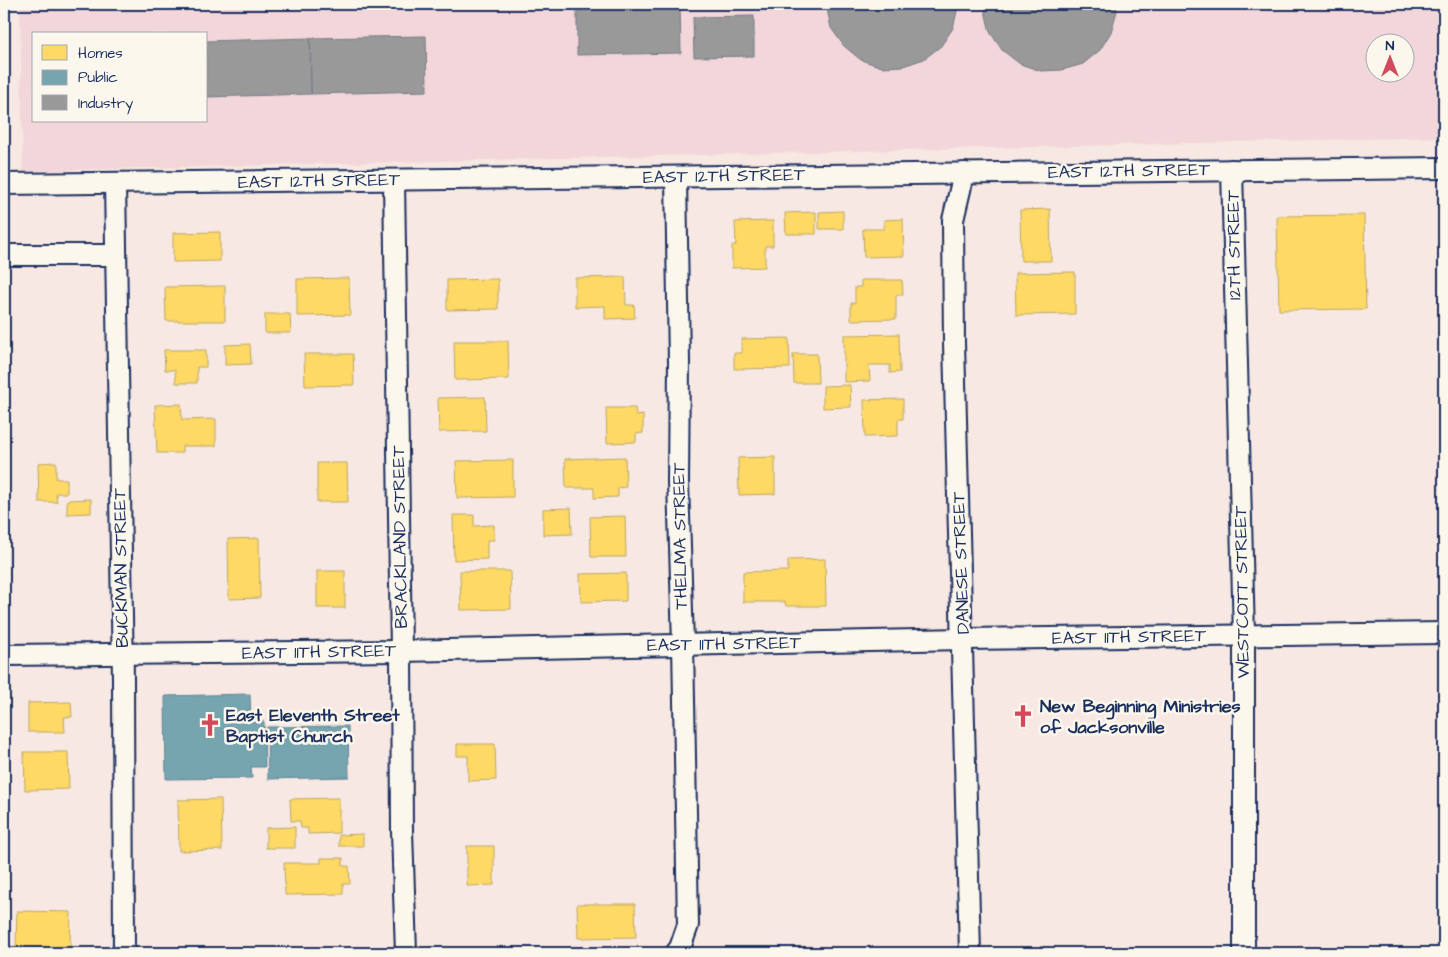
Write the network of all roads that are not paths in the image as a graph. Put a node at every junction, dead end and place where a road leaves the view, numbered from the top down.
1 (1444, 168) edge
2 (1232, 170) junction
3 (964, 173) junction
4 (676, 177) junction
5 (394, 180) junction
6 (115, 183) junction
7 (4, 184) edge
8 (4, 255) edge
9 (116, 255) junction
10 (1235, 320) joint
11 (1444, 633) edge
12 (1244, 636) junction
13 (963, 639) junction
14 (683, 644) junction
15 (401, 651) junction
16 (122, 654) junction
17 (4, 655) edge
18 (124, 953) edge
19 (406, 953) edge
20 (676, 953) edge
21 (970, 953) edge
22 (1244, 953) edge

1 - 2 street, EAST 12TH STREET
2 - 3 street, EAST 12TH STREET
2 - 10 street, 12TH STREET
3 - 4 street, EAST 12TH STREET
3 - 13 street, DANESE STREET
4 - 5 street, EAST 12TH STREET
4 - 14 street, THELMA STREET
5 - 6 street, EAST 12TH STREET
5 - 15 street, BRACKLAND STREET
6 - 7 street, EAST 12TH STREET
6 - 9 street, BUCKMAN STREET
8 - 9 street
9 - 16 street, BUCKMAN STREET
10 - 12 street, WESTCOTT STREET
11 - 12 street, EAST 11TH STREET
12 - 13 street, EAST 11TH STREET
12 - 22 street, WESTCOTT STREET
13 - 14 street, EAST 11TH STREET
13 - 21 street, DANESE STREET
14 - 15 street, EAST 11TH STREET
14 - 20 street, THELMA STREET
15 - 16 street, EAST 11TH STREET
15 - 19 street, BRACKLAND STREET
16 - 17 street, EAST 11TH STREET
16 - 18 street, BUCKMAN STREET

